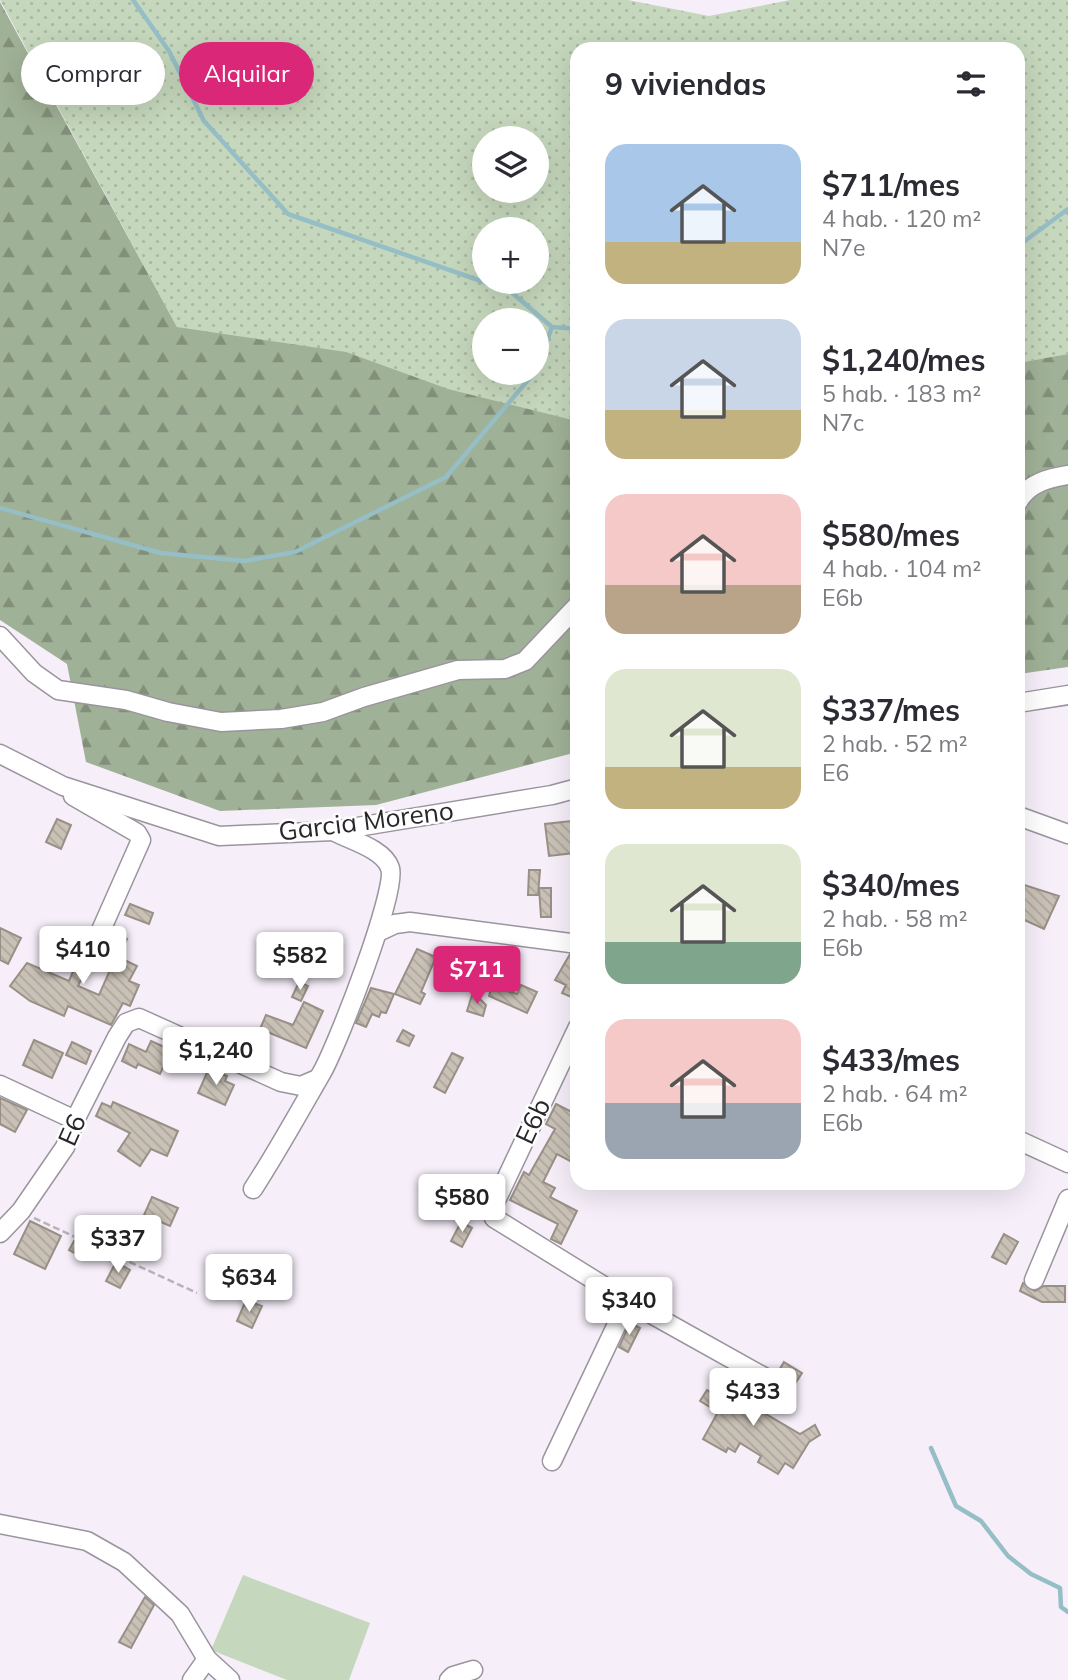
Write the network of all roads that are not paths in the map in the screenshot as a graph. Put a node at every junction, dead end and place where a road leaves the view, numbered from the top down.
1 (1068, 475) edge
2 (1025, 492) edge
3 (570, 613) edge
4 (0, 636) edge
5 (1068, 695) edge
6 (1025, 702) edge
7 (0, 754) edge
8 (63, 786) junction
9 (570, 790) edge
10 (1025, 819) edge
11 (333, 831) junction
12 (1068, 834) edge
13 (378, 932) junction
14 (98, 937) dead end
15 (570, 943) edge
16 (570, 1044) edge
17 (316, 1080) junction
18 (0, 1085) edge
19 (75, 1120) junction
20 (1025, 1143) edge
21 (1068, 1163) edge
22 (253, 1189) dead end
23 (1068, 1199) edge
24 (0, 1233) edge
25 (1034, 1280) dead end
26 (628, 1301) junction
27 (782, 1387) dead end
28 (552, 1461) dead end
29 (0, 1524) edge
30 (207, 1659) junction
31 (473, 1670) dead end
32 (192, 1680) edge
33 (230, 1680) edge
34 (450, 1680) edge

1 - 2 street
3 - 4 street
5 - 6 street
7 - 8 street, Garcia Moreno
8 - 11 street, Garcia Moreno
8 - 14 street
9 - 11 street, Garcia Moreno
10 - 12 street
11 - 13 street
13 - 15 street
13 - 17 street
16 - 26 street, E6b
17 - 19 street, E6
17 - 22 street
18 - 19 street
19 - 24 street, E6
20 - 21 street
23 - 25 street
26 - 27 street, E6b
26 - 28 street
29 - 30 street
30 - 32 street
30 - 33 street
31 - 34 street

